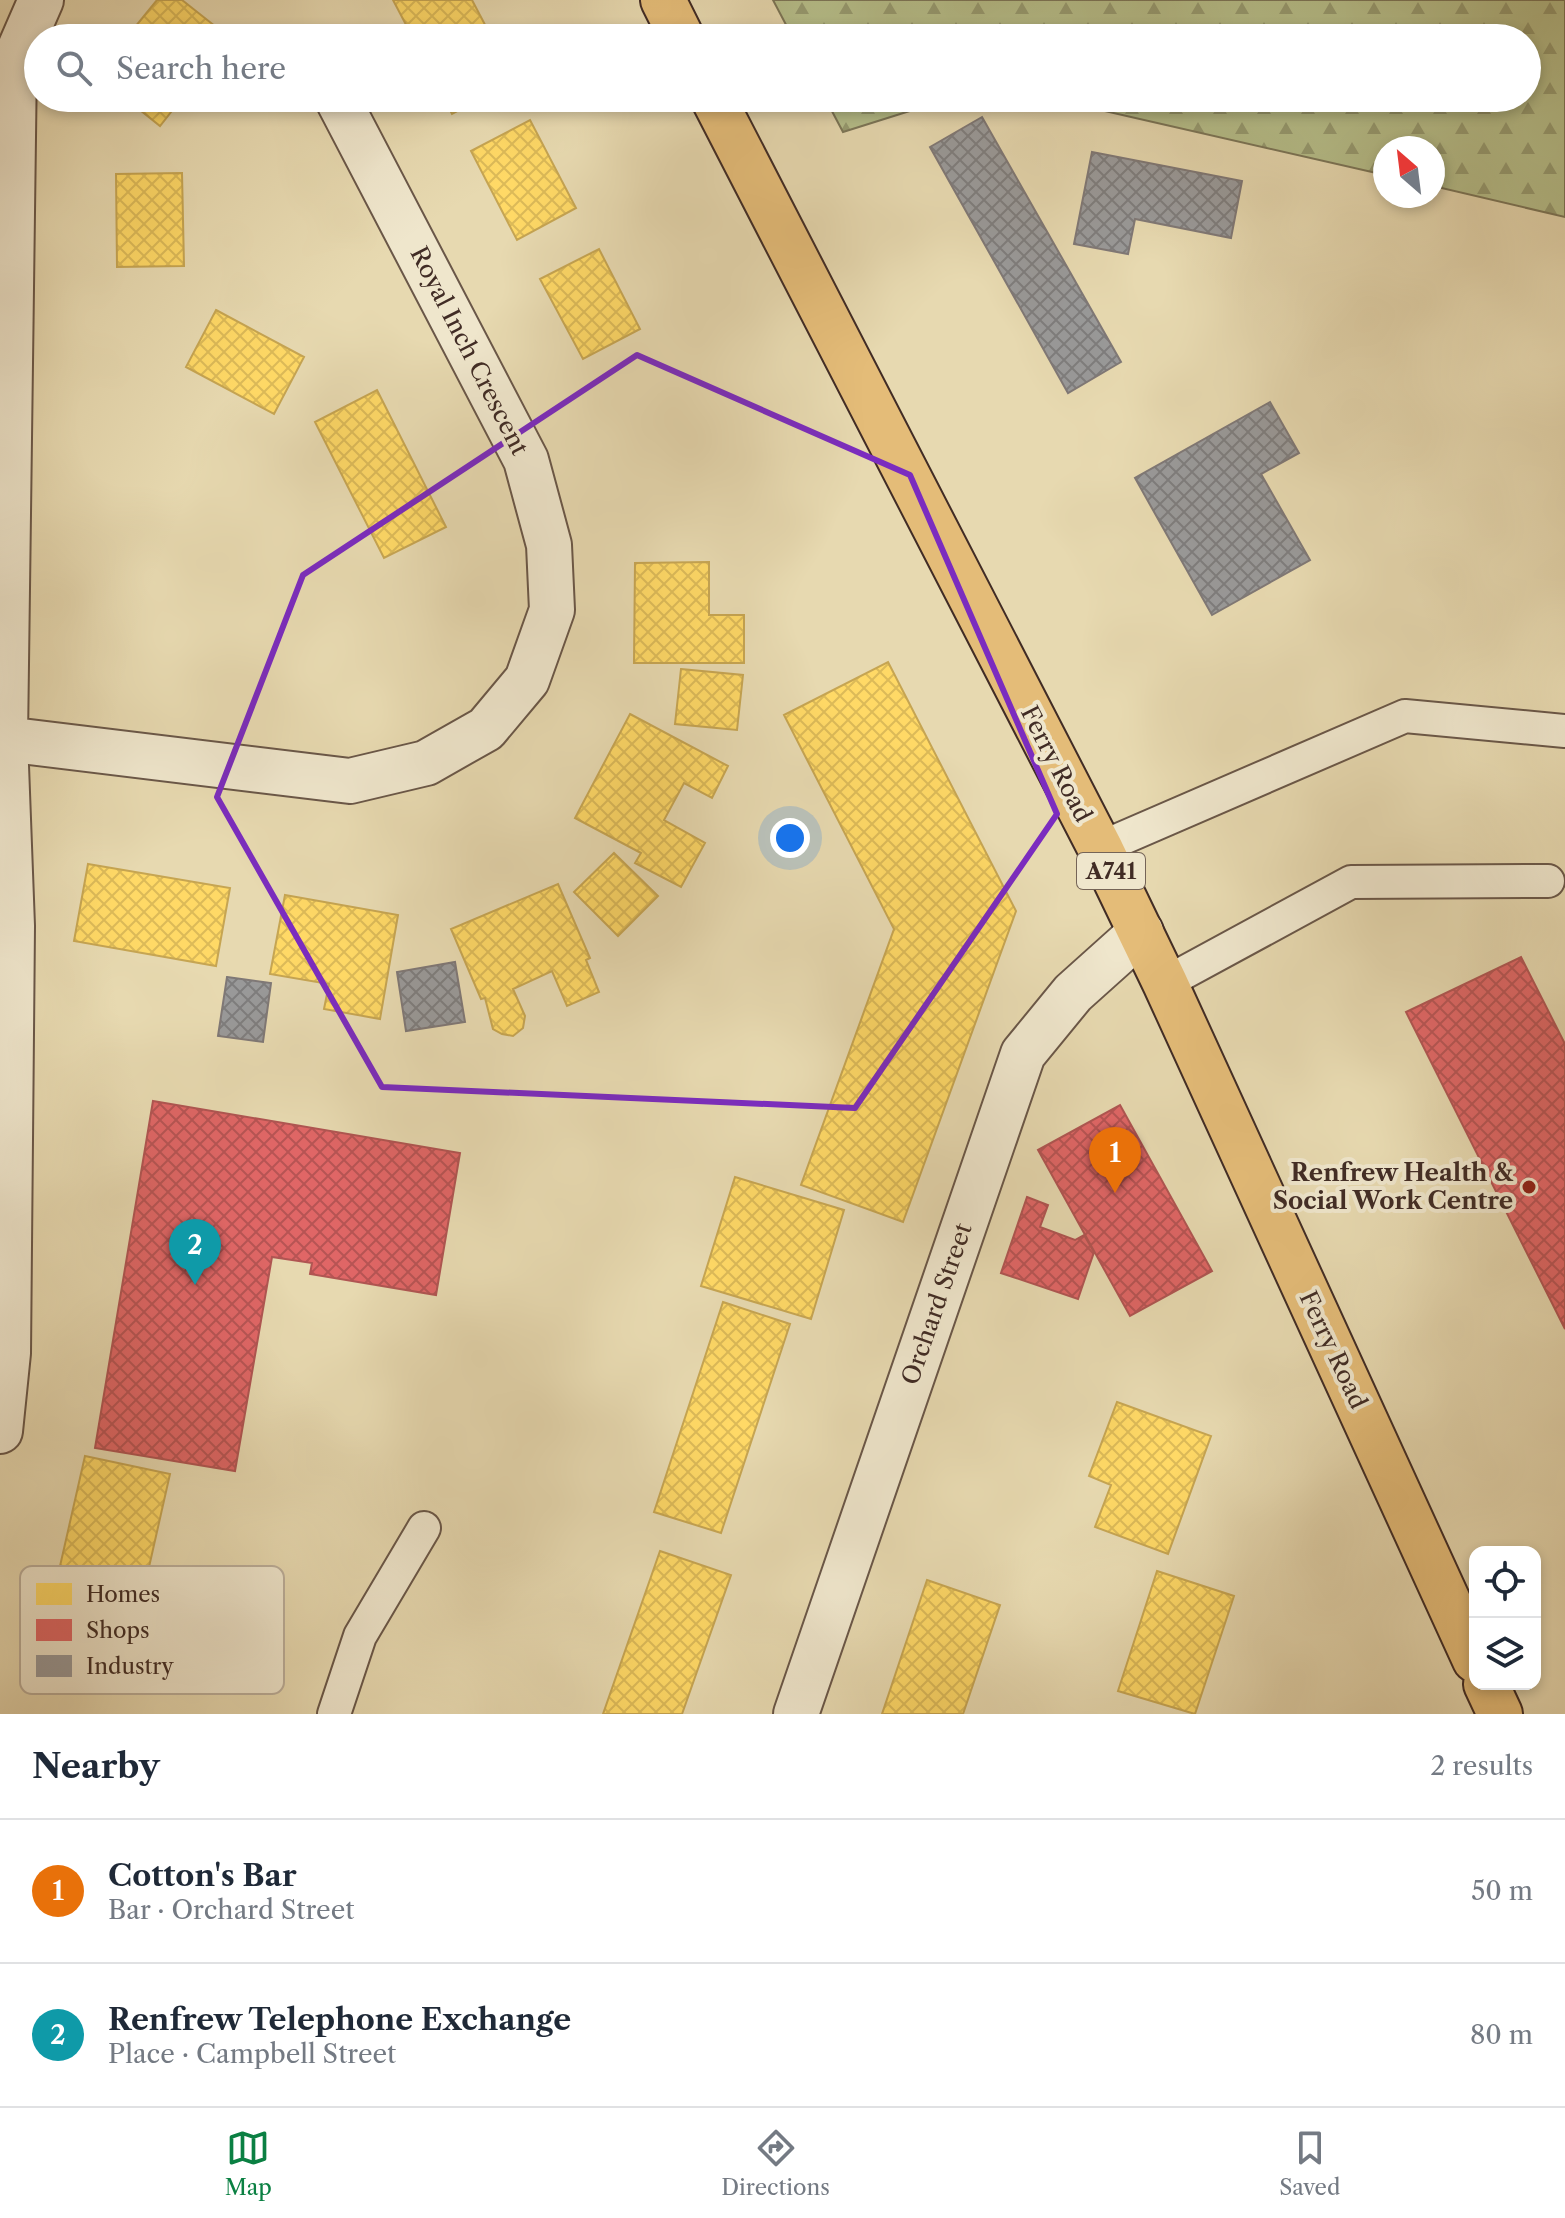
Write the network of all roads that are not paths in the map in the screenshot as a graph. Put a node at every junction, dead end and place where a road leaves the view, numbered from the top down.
1 (41, 0) edge
2 (663, 0) edge
3 (28, 24) edge
4 (675, 24) edge
5 (24, 31) edge
6 (7, 62) edge
7 (344, 112) edge
8 (720, 112) edge
9 (1565, 731) edge
10 (5, 739) junction
11 (1100, 848) junction
12 (1548, 881) dead end
13 (1141, 932) junction
14 (1165, 983) junction
15 (0, 1431) edge
16 (424, 1528) dead end
17 (1469, 1647) edge
18 (1489, 1690) edge
19 (334, 1714) edge
20 (796, 1714) edge
21 (1500, 1714) edge

1 - 3 street
2 - 4 main road
5 - 6 street
6 - 10 street
7 - 10 street, Royal Inch Crescent
8 - 11 main road, Ferry Road / A741
9 - 11 lane
10 - 15 street
11 - 13 main road, Ferry Road / A741
12 - 14 lane
13 - 14 main road, Ferry Road / A741
13 - 20 street, Orchard Street
14 - 17 main road, Ferry Road / A741
16 - 19 lane
18 - 21 main road

